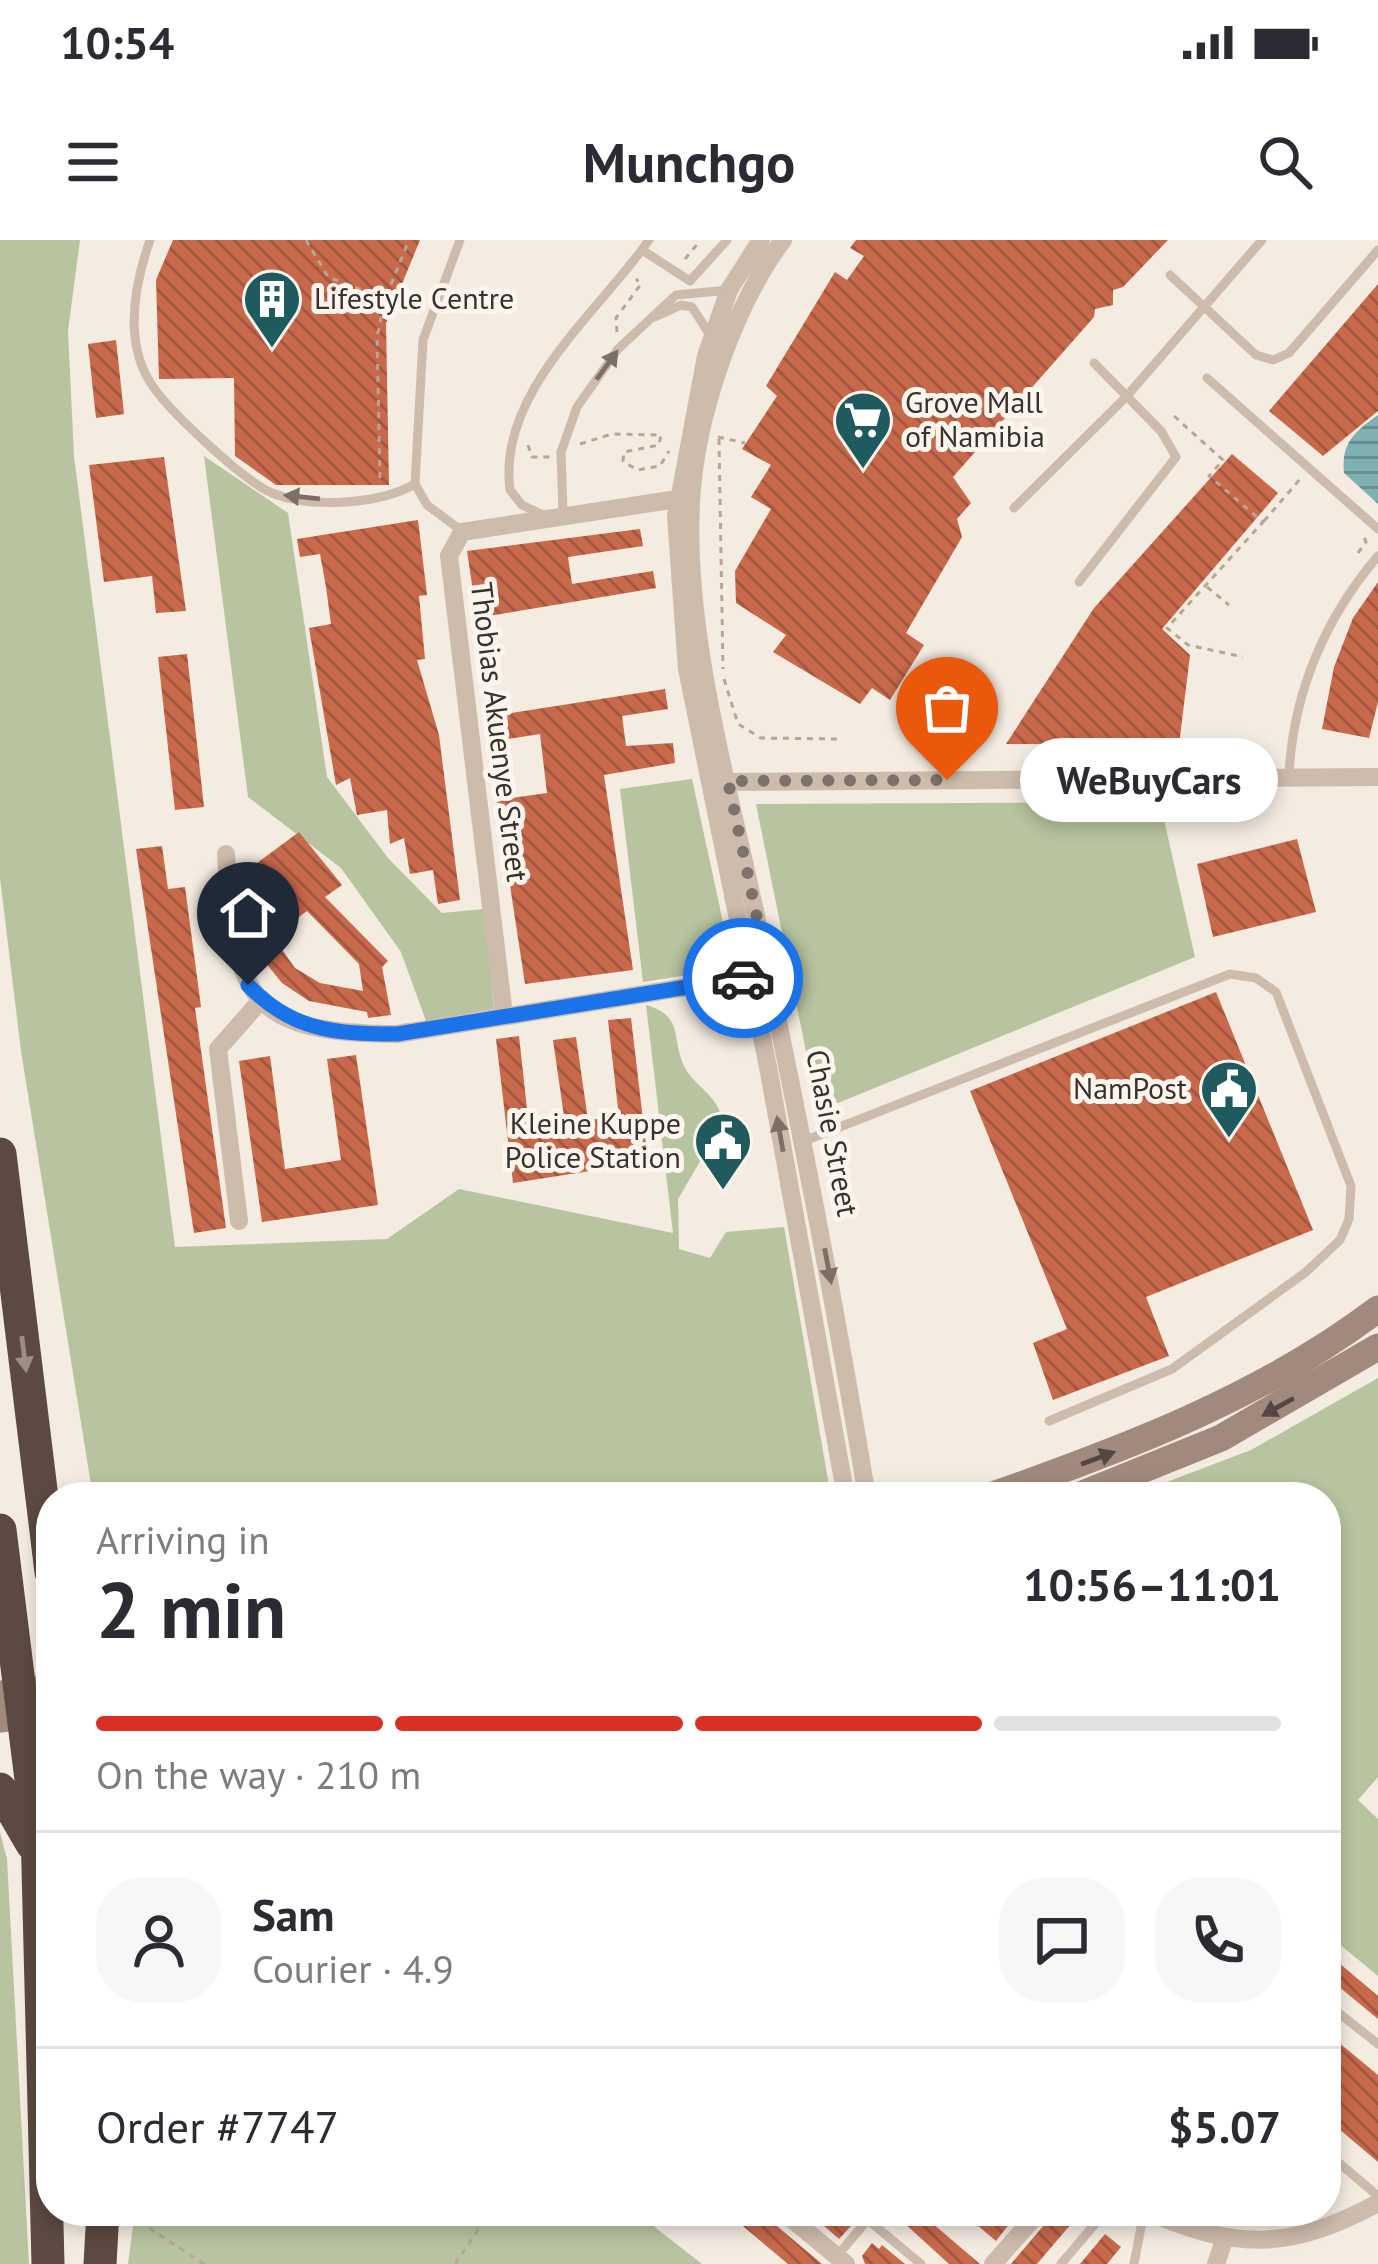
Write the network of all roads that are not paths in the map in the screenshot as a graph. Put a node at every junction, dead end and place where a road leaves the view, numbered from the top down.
1 (150, 240) edge
2 (460, 240) edge
3 (649, 240) edge
4 (727, 240) edge
5 (761, 240) edge
6 (783, 240) edge
7 (1262, 240) edge
8 (642, 250) junction
9 (1378, 250) edge
10 (1170, 275) dead end
11 (729, 290) junction
12 (1205, 308) junction
13 (645, 322) junction
14 (711, 340) junction
15 (1094, 363) dead end
16 (1207, 378) dead end
17 (1126, 397) junction
18 (416, 484) junction
19 (684, 498) junction
20 (1014, 508) dead end
21 (554, 514) junction
22 (1378, 529) edge
23 (462, 532) junction
24 (1378, 556) edge
25 (1079, 582) dead end
26 (1289, 775) junction
27 (1378, 777) edge
28 (719, 782) junction
29 (226, 854) dead end
30 (759, 975) junction
31 (262, 999) junction
32 (504, 1015) junction
33 (804, 1141) junction
34 (0, 1154) edge
35 (239, 1221) dead end
36 (1378, 1309) edge
37 (1378, 1347) edge
38 (1049, 1420) dead end
39 (40, 1482) edge
40 (844, 1482) edge
41 (864, 1482) edge
42 (1030, 1482) edge
43 (1112, 1482) edge
44 (0, 1530) edge
45 (2, 1571) edge
46 (24, 1704) edge
47 (0, 1789) edge
48 (36, 1835) edge
49 (36, 1853) edge
50 (1341, 2014) edge
51 (1378, 2044) edge
52 (1341, 2166) edge
53 (1378, 2199) edge
54 (1341, 2217) edge
55 (47, 2226) edge
56 (102, 2226) edge
57 (800, 2226) edge
58 (864, 2226) edge
59 (881, 2226) edge
60 (1020, 2226) edge
61 (1093, 2226) edge
62 (1142, 2226) edge
63 (1186, 2226) edge
64 (1323, 2226) edge
65 (1224, 2240) junction
66 (841, 2260) edge
67 (48, 2264) edge
68 (100, 2264) edge
69 (921, 2264) edge
70 (993, 2264) edge
71 (1061, 2264) edge
72 (1134, 2264) edge
73 (1216, 2264) edge

18 -> 1 lane
2 - 18 lane
3 - 8 lane
4 - 8 lane
5 - 11 street, Chasie Street
6 - 19 street, Chasie Street
7 - 12 lane
8 - 21 lane
9 - 12 lane
10 - 12 lane
11 - 13 lane
11 - 14 street, Chasie Street
12 - 17 lane
13 - 14 lane
21 -> 13 lane
14 - 19 street, Chasie Street
15 - 17 lane
16 - 22 lane
17 - 20 lane
17 - 25 lane
18 - 23 lane
19 - 21 street
19 - 28 street, Chasie Street
21 - 23 street
23 - 32 street, Thobias Akuenye Street
24 - 26 lane
26 - 27 street
26 - 28 street
28 - 30 street, Chasie Street
29 - 31 street
30 - 32 street
30 - 33 street, Chasie Street
40 -> 30 street, Chasie Street
31 - 32 street
31 - 35 street
33 - 38 lane
33 -> 41 street, Chasie Street
34 -> 39 highway
42 -> 36 main road
37 -> 43 main road
44 - 45 highway
45 - 46 highway
46 - 48 highway
47 - 49 highway
50 - 51 lane
52 - 53 lane
53 - 54 street
55 - 67 highway
56 - 68 highway
57 - 66 street
58 - 66 lane
59 - 69 lane
60 - 70 street
61 - 71 lane
62 - 72 lane
63 - 65 street
64 - 65 street
65 - 73 street

